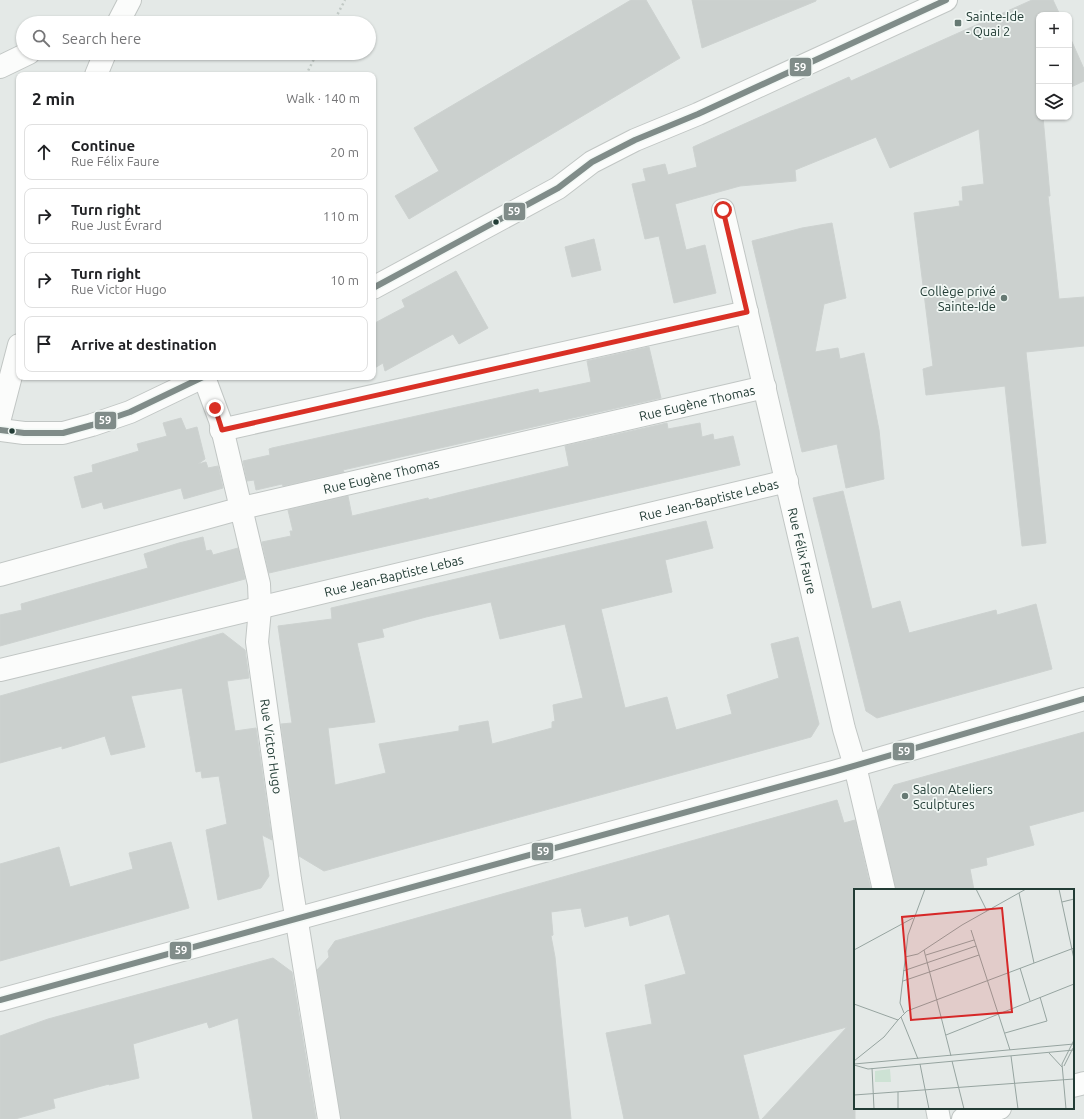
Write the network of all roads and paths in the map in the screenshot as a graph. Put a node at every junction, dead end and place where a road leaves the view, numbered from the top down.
1 (130, 0) edge
2 (345, 0) edge
3 (946, 0) edge
4 (910, 8) edge
5 (122, 16) edge
6 (337, 16) edge
7 (16, 59) edge
8 (102, 60) edge
9 (314, 60) edge
10 (0, 67) edge
11 (97, 72) edge
12 (308, 72) edge
13 (723, 210) dead end
14 (376, 286) edge
15 (747, 312) junction
16 (16, 357) edge
17 (198, 380) edge
18 (205, 380) edge
19 (764, 387) junction
20 (0, 418) edge
21 (0, 430) edge
22 (222, 430) junction
23 (787, 481) junction
24 (242, 508) junction
25 (0, 575) edge
26 (260, 609) junction
27 (0, 670) edge
28 (1084, 699) edge
29 (855, 766) junction
30 (884, 889) edge
31 (297, 918) junction
32 (0, 1000) edge
33 (1084, 1082) edge
34 (1074, 1086) edge
35 (937, 1109) edge
36 (997, 1109) edge
37 (329, 1119) edge
38 (939, 1119) edge
39 (963, 1119) edge

1 - 5 street
2 - 6 path
3 - 4 street
4 - 14 street
7 - 10 street
8 - 11 street
9 - 12 path
13 - 15 street, Rue Félix Faure
15 - 19 street, Rue Félix Faure
15 - 22 street
16 - 20 street
17 - 21 street
18 - 22 street, Rue Victor Hugo
19 - 23 street, Rue Félix Faure
19 - 24 street, Rue Eugène Thomas
22 - 24 street, Rue Victor Hugo
23 - 26 street, Rue Jean-Baptiste Lebas
23 - 29 street, Rue Félix Faure
24 - 25 street, Rue Eugène Thomas
24 - 26 street, Rue Victor Hugo
26 - 27 street, Rue Jean-Baptiste Lebas
26 - 31 street, Rue Victor Hugo
28 - 29 street
29 - 30 street, Rue Félix Faure
29 - 31 street
31 - 32 street
31 - 37 street, Rue Victor Hugo
33 - 34 street
35 - 38 street
36 - 39 street

